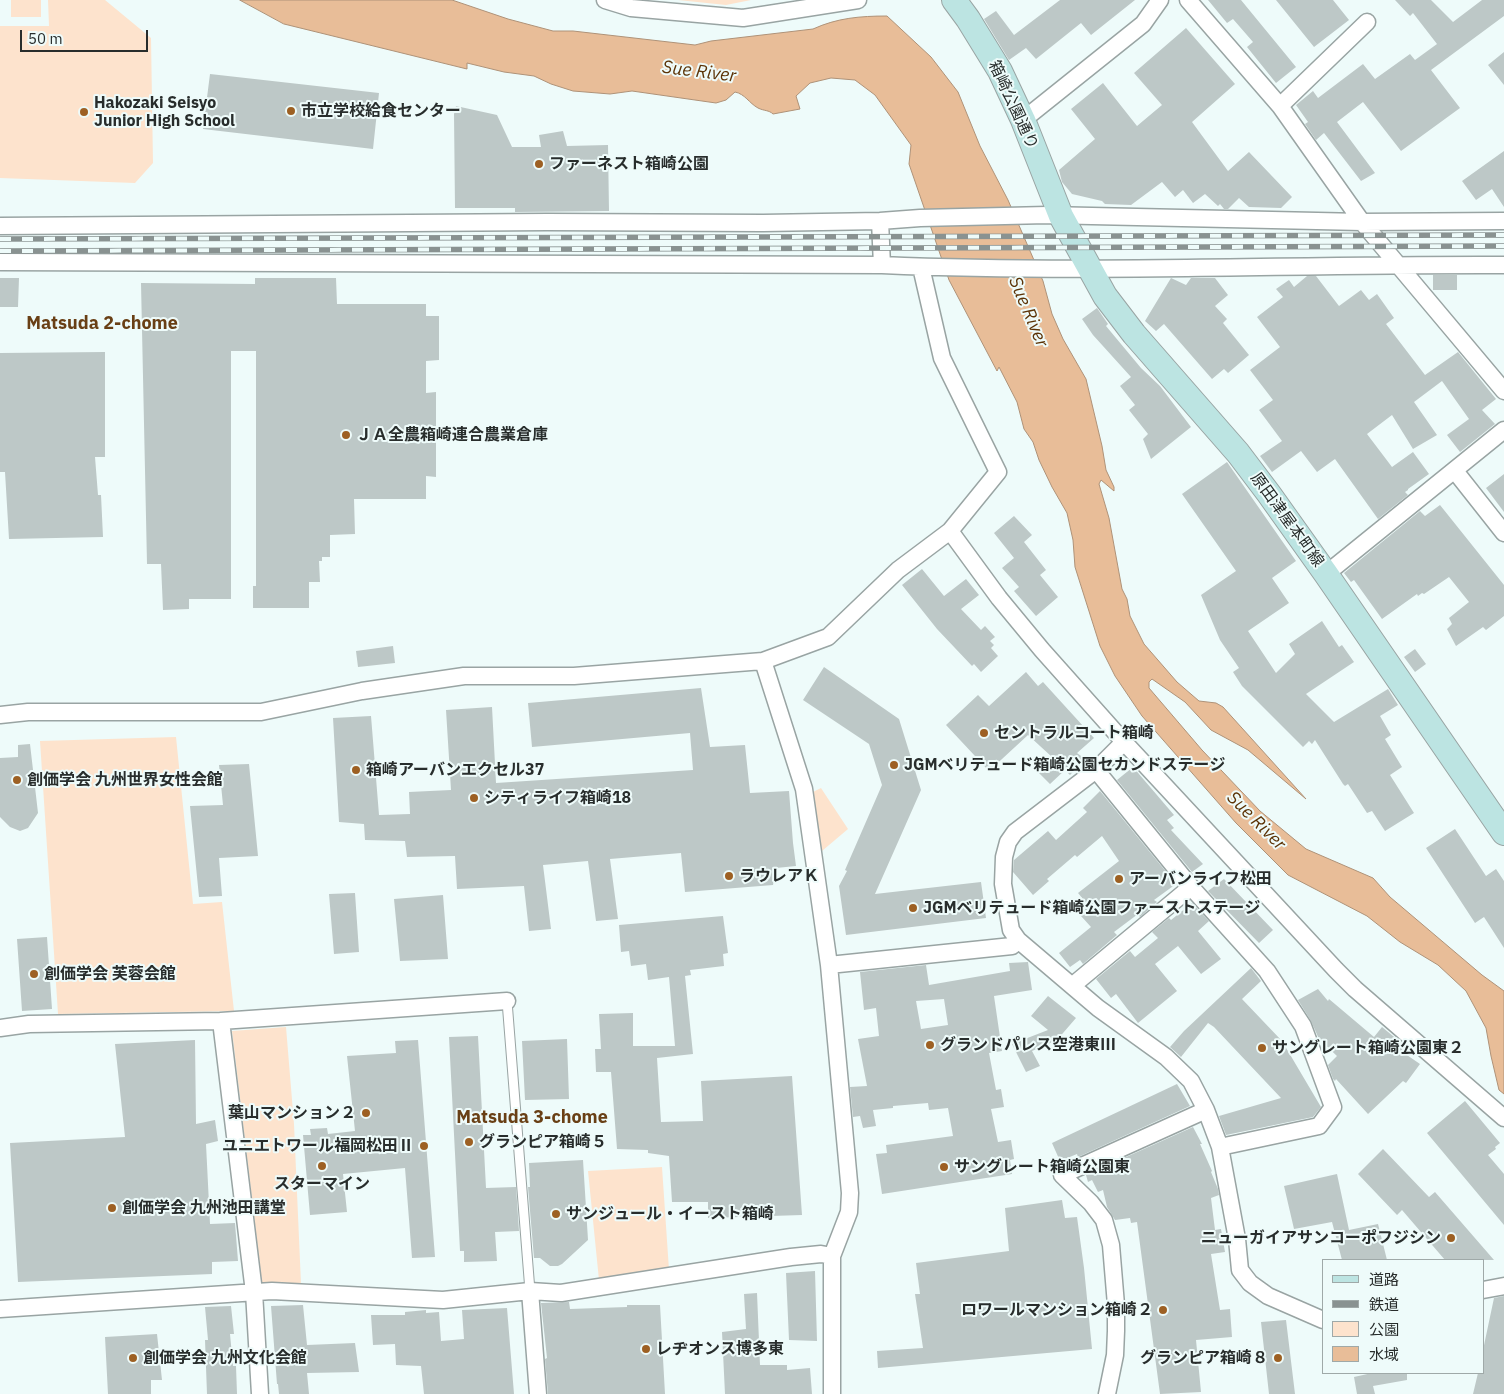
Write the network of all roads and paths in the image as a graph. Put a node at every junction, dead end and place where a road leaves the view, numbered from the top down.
1 (605, 0) edge
2 (858, 0) edge
3 (954, 0) edge
4 (1160, 0) edge
5 (1188, 0) edge
6 (1367, 22) dead end
7 (1280, 106) junction
8 (1023, 120) junction
9 (1054, 215) junction
10 (880, 222) junction
11 (1362, 222) junction
12 (1504, 222) edge
13 (0, 226) edge
14 (0, 262) edge
15 (1397, 264) junction
16 (1504, 264) edge
17 (882, 265) junction
18 (921, 267) junction
19 (1079, 268) junction
20 (1504, 391) edge
21 (1504, 430) edge
22 (1455, 471) junction
23 (950, 531) junction
24 (1504, 533) edge
25 (1326, 574) junction
26 (763, 661) junction
27 (0, 715) edge
28 (1124, 742) junction
29 (1096, 770) junction
30 (1499, 821) edge
31 (1192, 887) junction
32 (1018, 940) junction
33 (829, 965) junction
34 (1072, 986) junction
35 (506, 1001) joint
36 (221, 1021) junction
37 (0, 1028) edge
38 (1206, 1110) junction
39 (1504, 1118) edge
40 (1220, 1147) junction
41 (832, 1256) junction
42 (1504, 1286) edge
43 (1484, 1290) edge
44 (530, 1291) junction
45 (254, 1292) junction
46 (0, 1308) edge
47 (1322, 1320) edge
48 (260, 1394) edge
49 (538, 1394) edge
50 (832, 1394) edge
51 (1107, 1394) edge

1 - 2 street
3 - 8 street, 箱崎公園通り
4 - 8 street
5 - 7 street
6 - 7 street
7 - 11 street
8 - 9 street, 箱崎公園通り
9 - 10 street
9 - 11 street
9 - 19 street, 原田津屋本町線
10 - 13 street
10 - 17 street
11 - 12 street
11 - 15 street
14 - 17 street
15 - 16 street
15 - 19 street
15 - 20 street
17 - 18 street
18 - 19 street
18 - 23 street
19 - 25 street, 原田津屋本町線
21 - 22 street
22 - 24 street
22 - 25 street
23 - 26 street
23 - 28 street
25 - 30 street, 原田津屋本町線
26 - 27 street
26 - 33 street
28 - 29 street
28 - 39 street
29 - 31 street
29 - 32 street
31 - 34 street
31 - 40 street
32 - 33 street
32 - 34 street
33 - 41 street
34 - 38 street
35 - 36 street
35 - 44 lane
36 - 37 street
36 - 45 street
38 - 40 street
38 - 51 street
40 - 47 street
41 - 44 street
41 - 50 street
42 - 43 street
44 - 45 street
44 - 49 street
45 - 46 street
45 - 48 street

